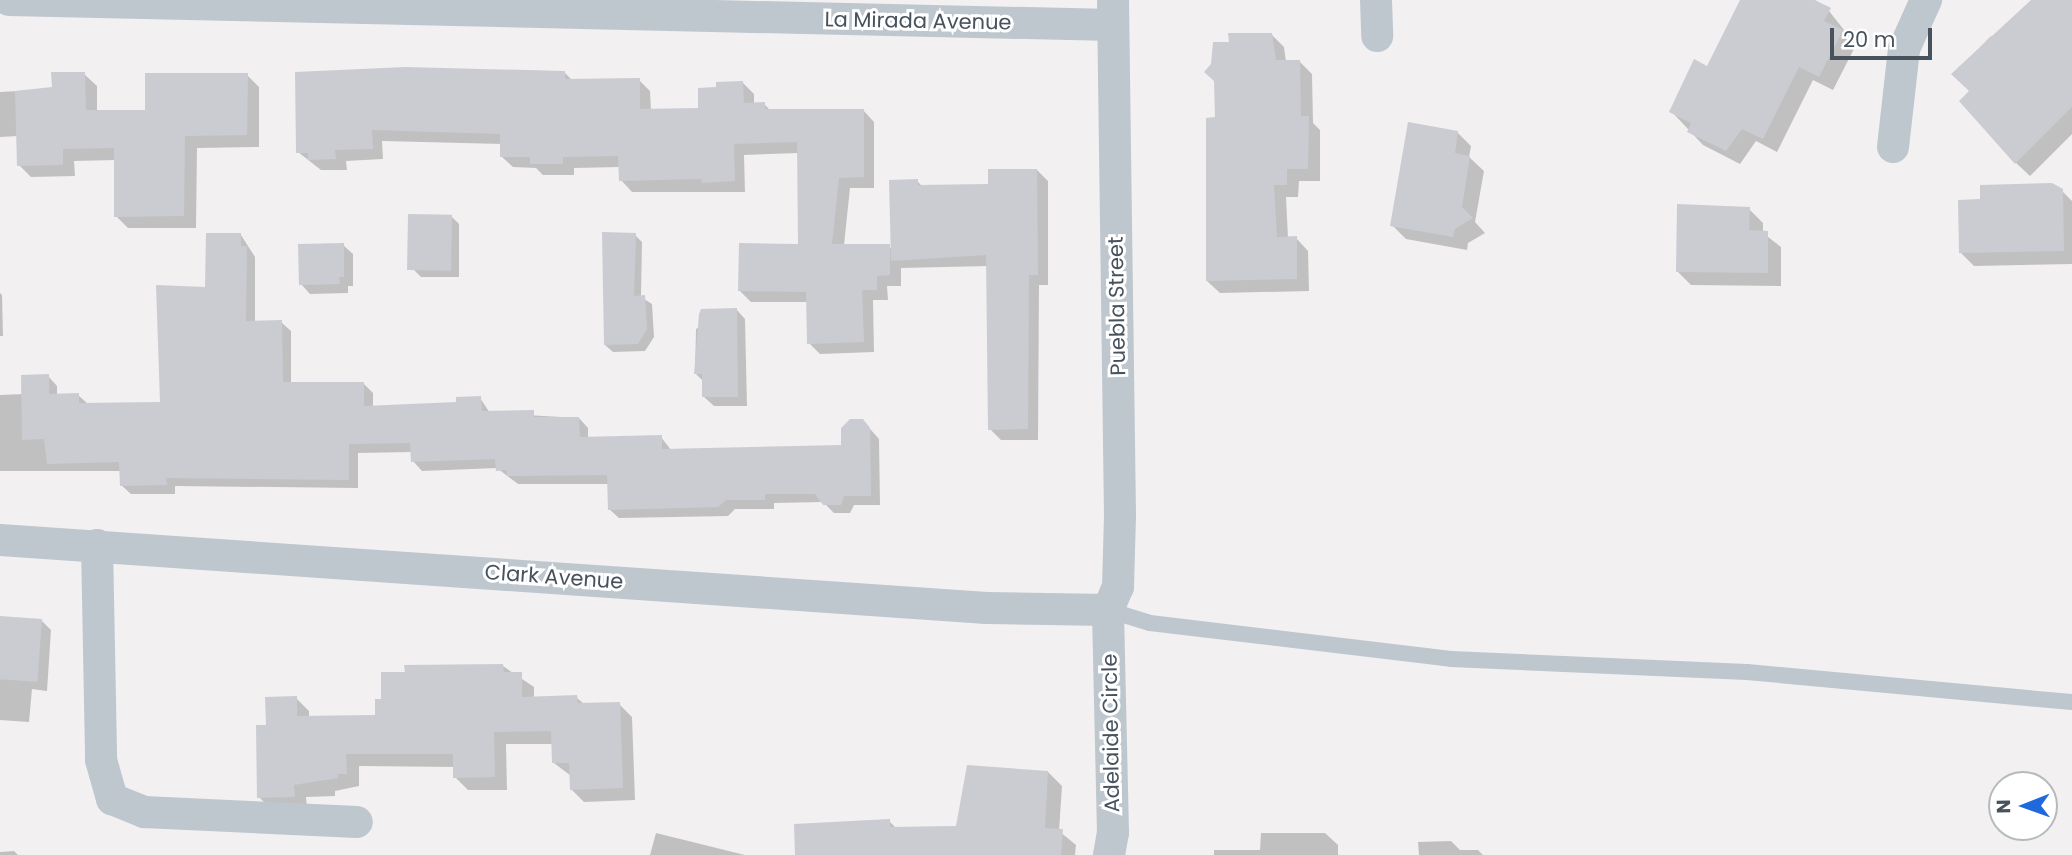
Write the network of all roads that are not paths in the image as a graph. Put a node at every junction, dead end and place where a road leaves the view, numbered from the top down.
1 (9, 0) edge
2 (1376, 0) edge
3 (1926, 0) edge
4 (1113, 13) edge
5 (1377, 36) dead end
6 (1893, 148) dead end
7 (0, 540) edge
8 (97, 545) junction
9 (1108, 610) junction
10 (2072, 702) edge
11 (357, 822) dead end
12 (1109, 855) edge

1 - 4 street, La Mirada Avenue
2 - 5 street
3 - 6 street
4 - 9 street, Puebla Street
7 - 8 street, Clark Avenue
8 - 9 street, Clark Avenue
8 - 11 street
9 - 10 lane
9 - 12 street, Adelaide Circle

